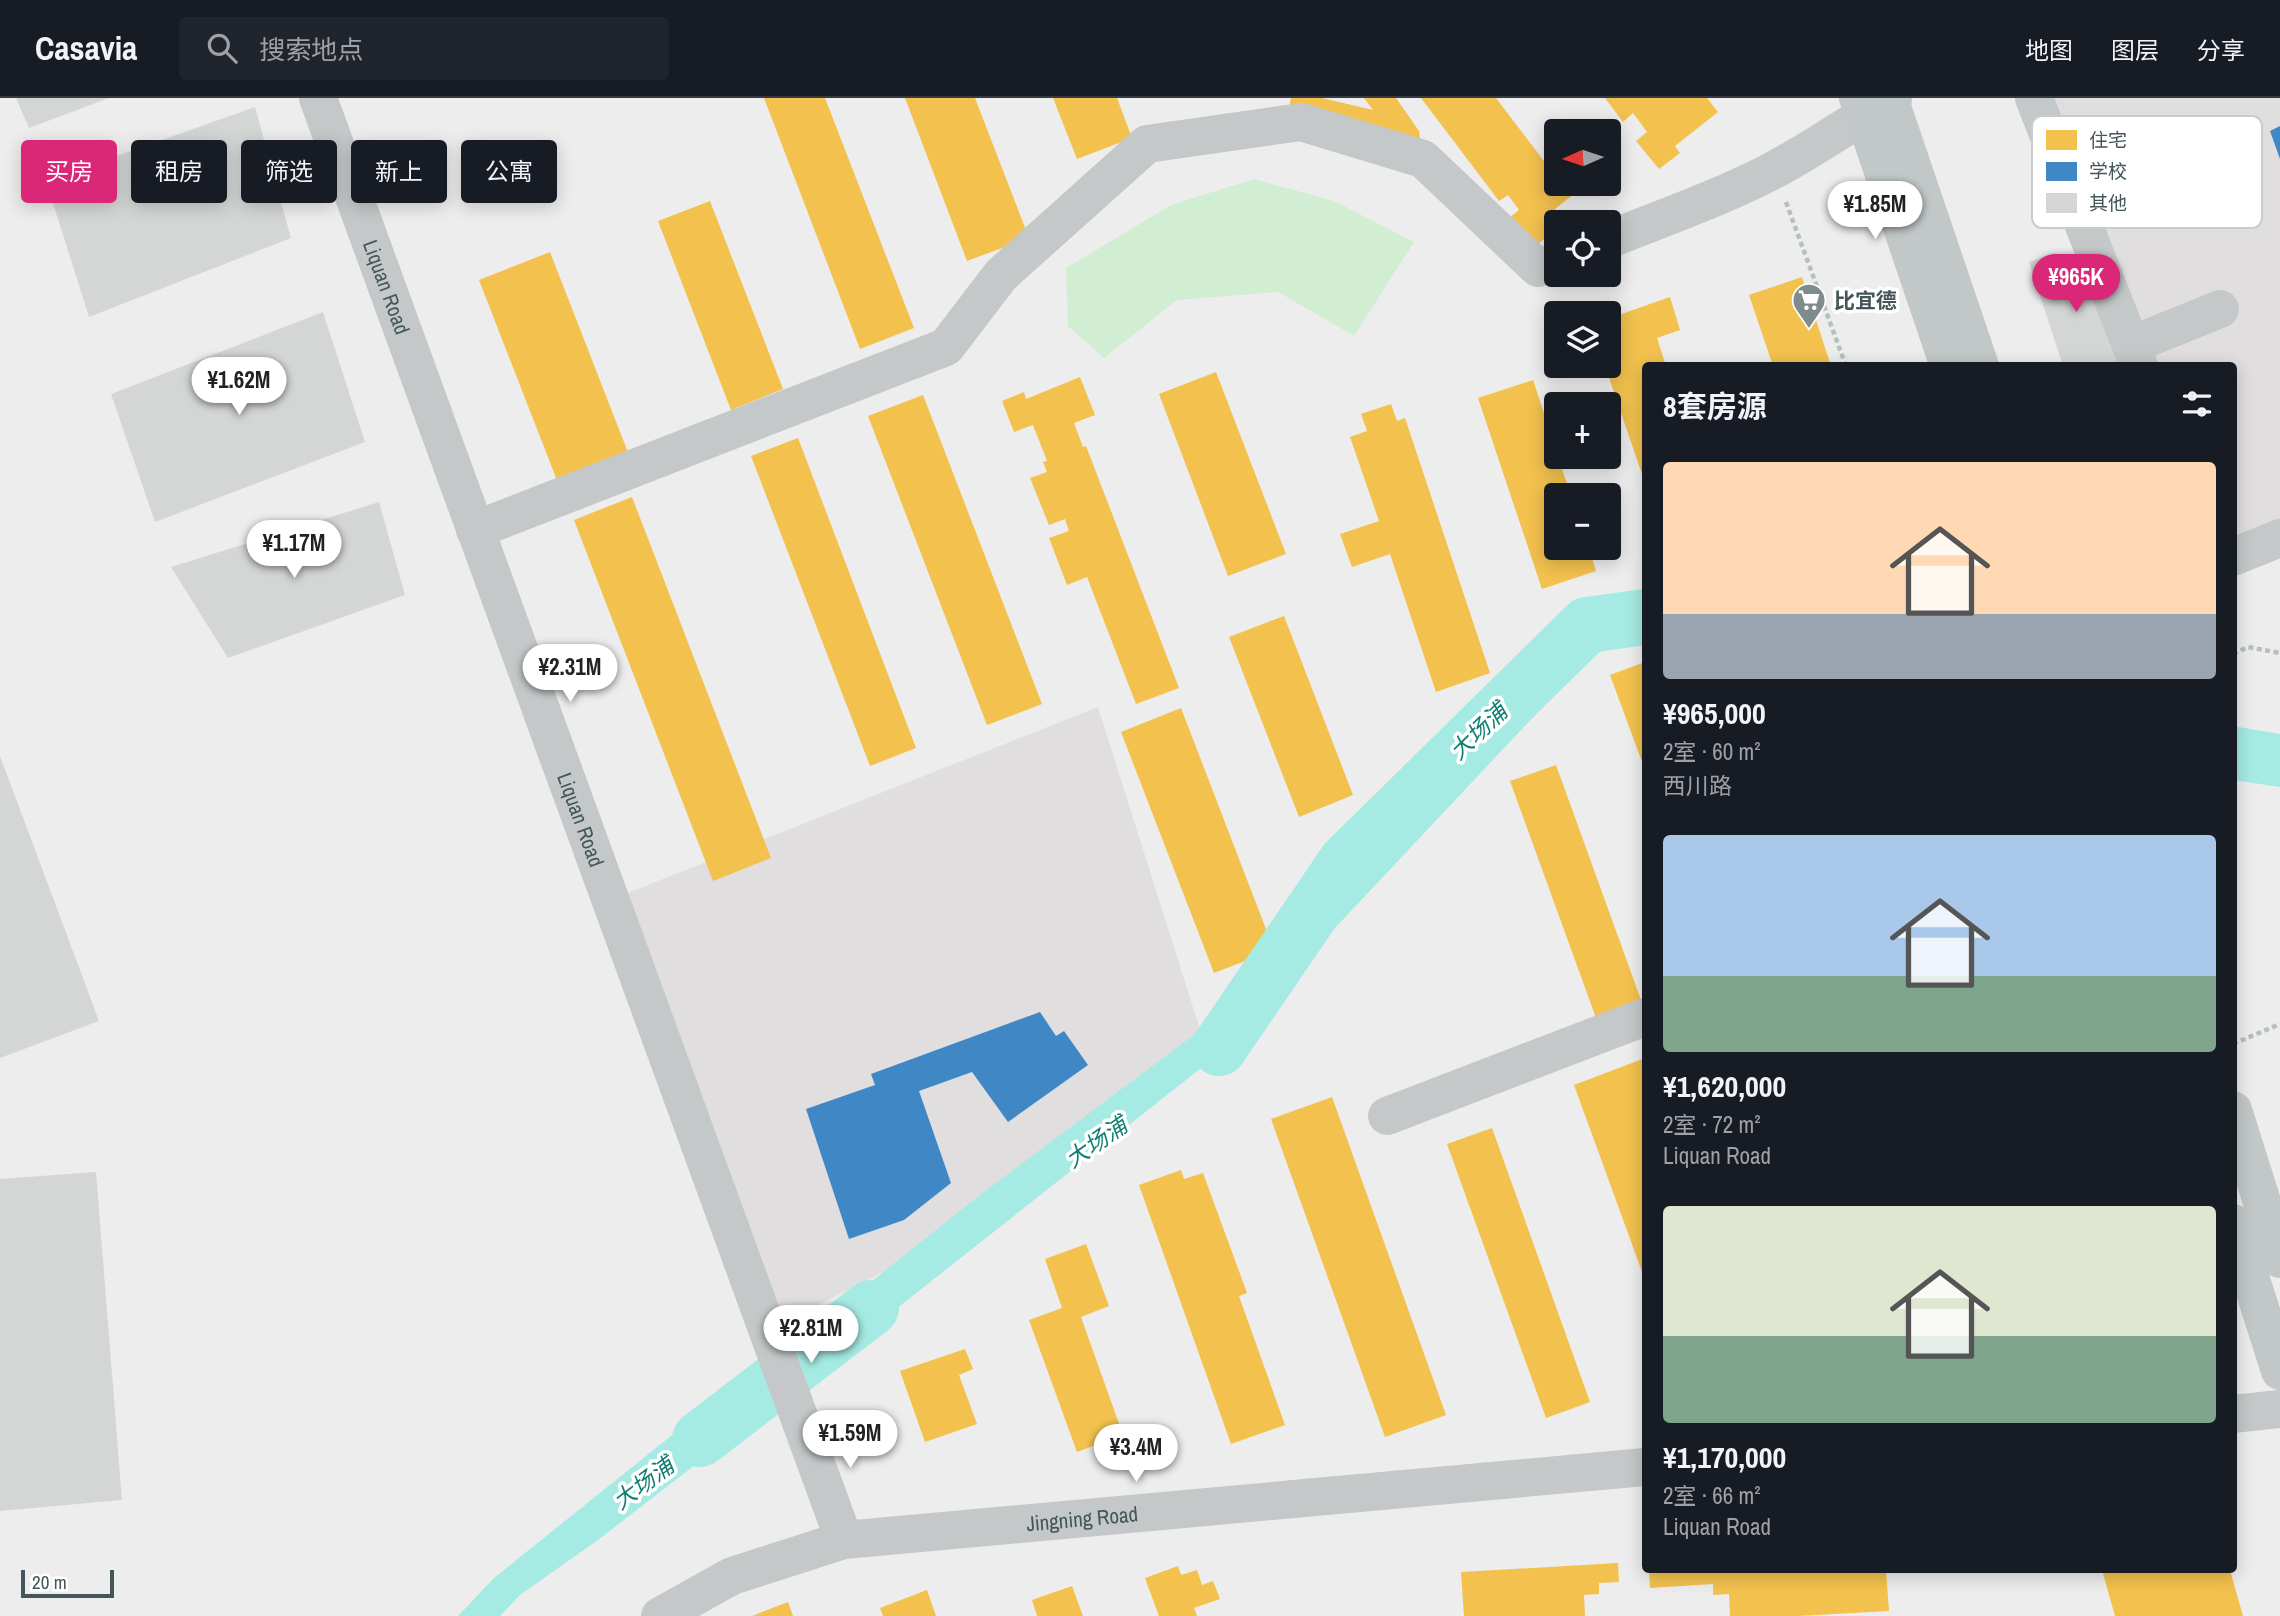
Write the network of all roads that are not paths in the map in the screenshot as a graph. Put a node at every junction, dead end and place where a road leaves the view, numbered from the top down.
1 (317, 98) edge
2 (2035, 98) edge
3 (1879, 102) edge
4 (2042, 116) edge
5 (2086, 228) edge
6 (1621, 235) edge
7 (1544, 266) edge
8 (2220, 309) dead end
9 (2135, 355) edge
10 (1948, 362) edge
11 (1978, 362) edge
12 (475, 530) junction
13 (2280, 538) edge
14 (2237, 555) edge
15 (1642, 1018) edge
16 (1387, 1116) dead end
17 (2237, 1123) edge
18 (2237, 1236) edge
19 (2280, 1259) edge
20 (2280, 1371) edge
21 (2280, 1409) edge
22 (2237, 1414) edge
23 (1642, 1467) edge
24 (844, 1540) junction
25 (660, 1616) edge

1 - 12 street, Liquan Road
2 - 4 street
3 - 6 street
3 - 10 main road
3 - 11 main road
5 - 9 street
7 - 12 street
8 - 9 street
12 - 24 street, Liquan Road
13 - 14 street
15 - 16 street
17 - 19 main road
18 - 20 main road
21 - 22 street
23 - 24 street, Jingning Road
24 - 25 street, Jingning Road

